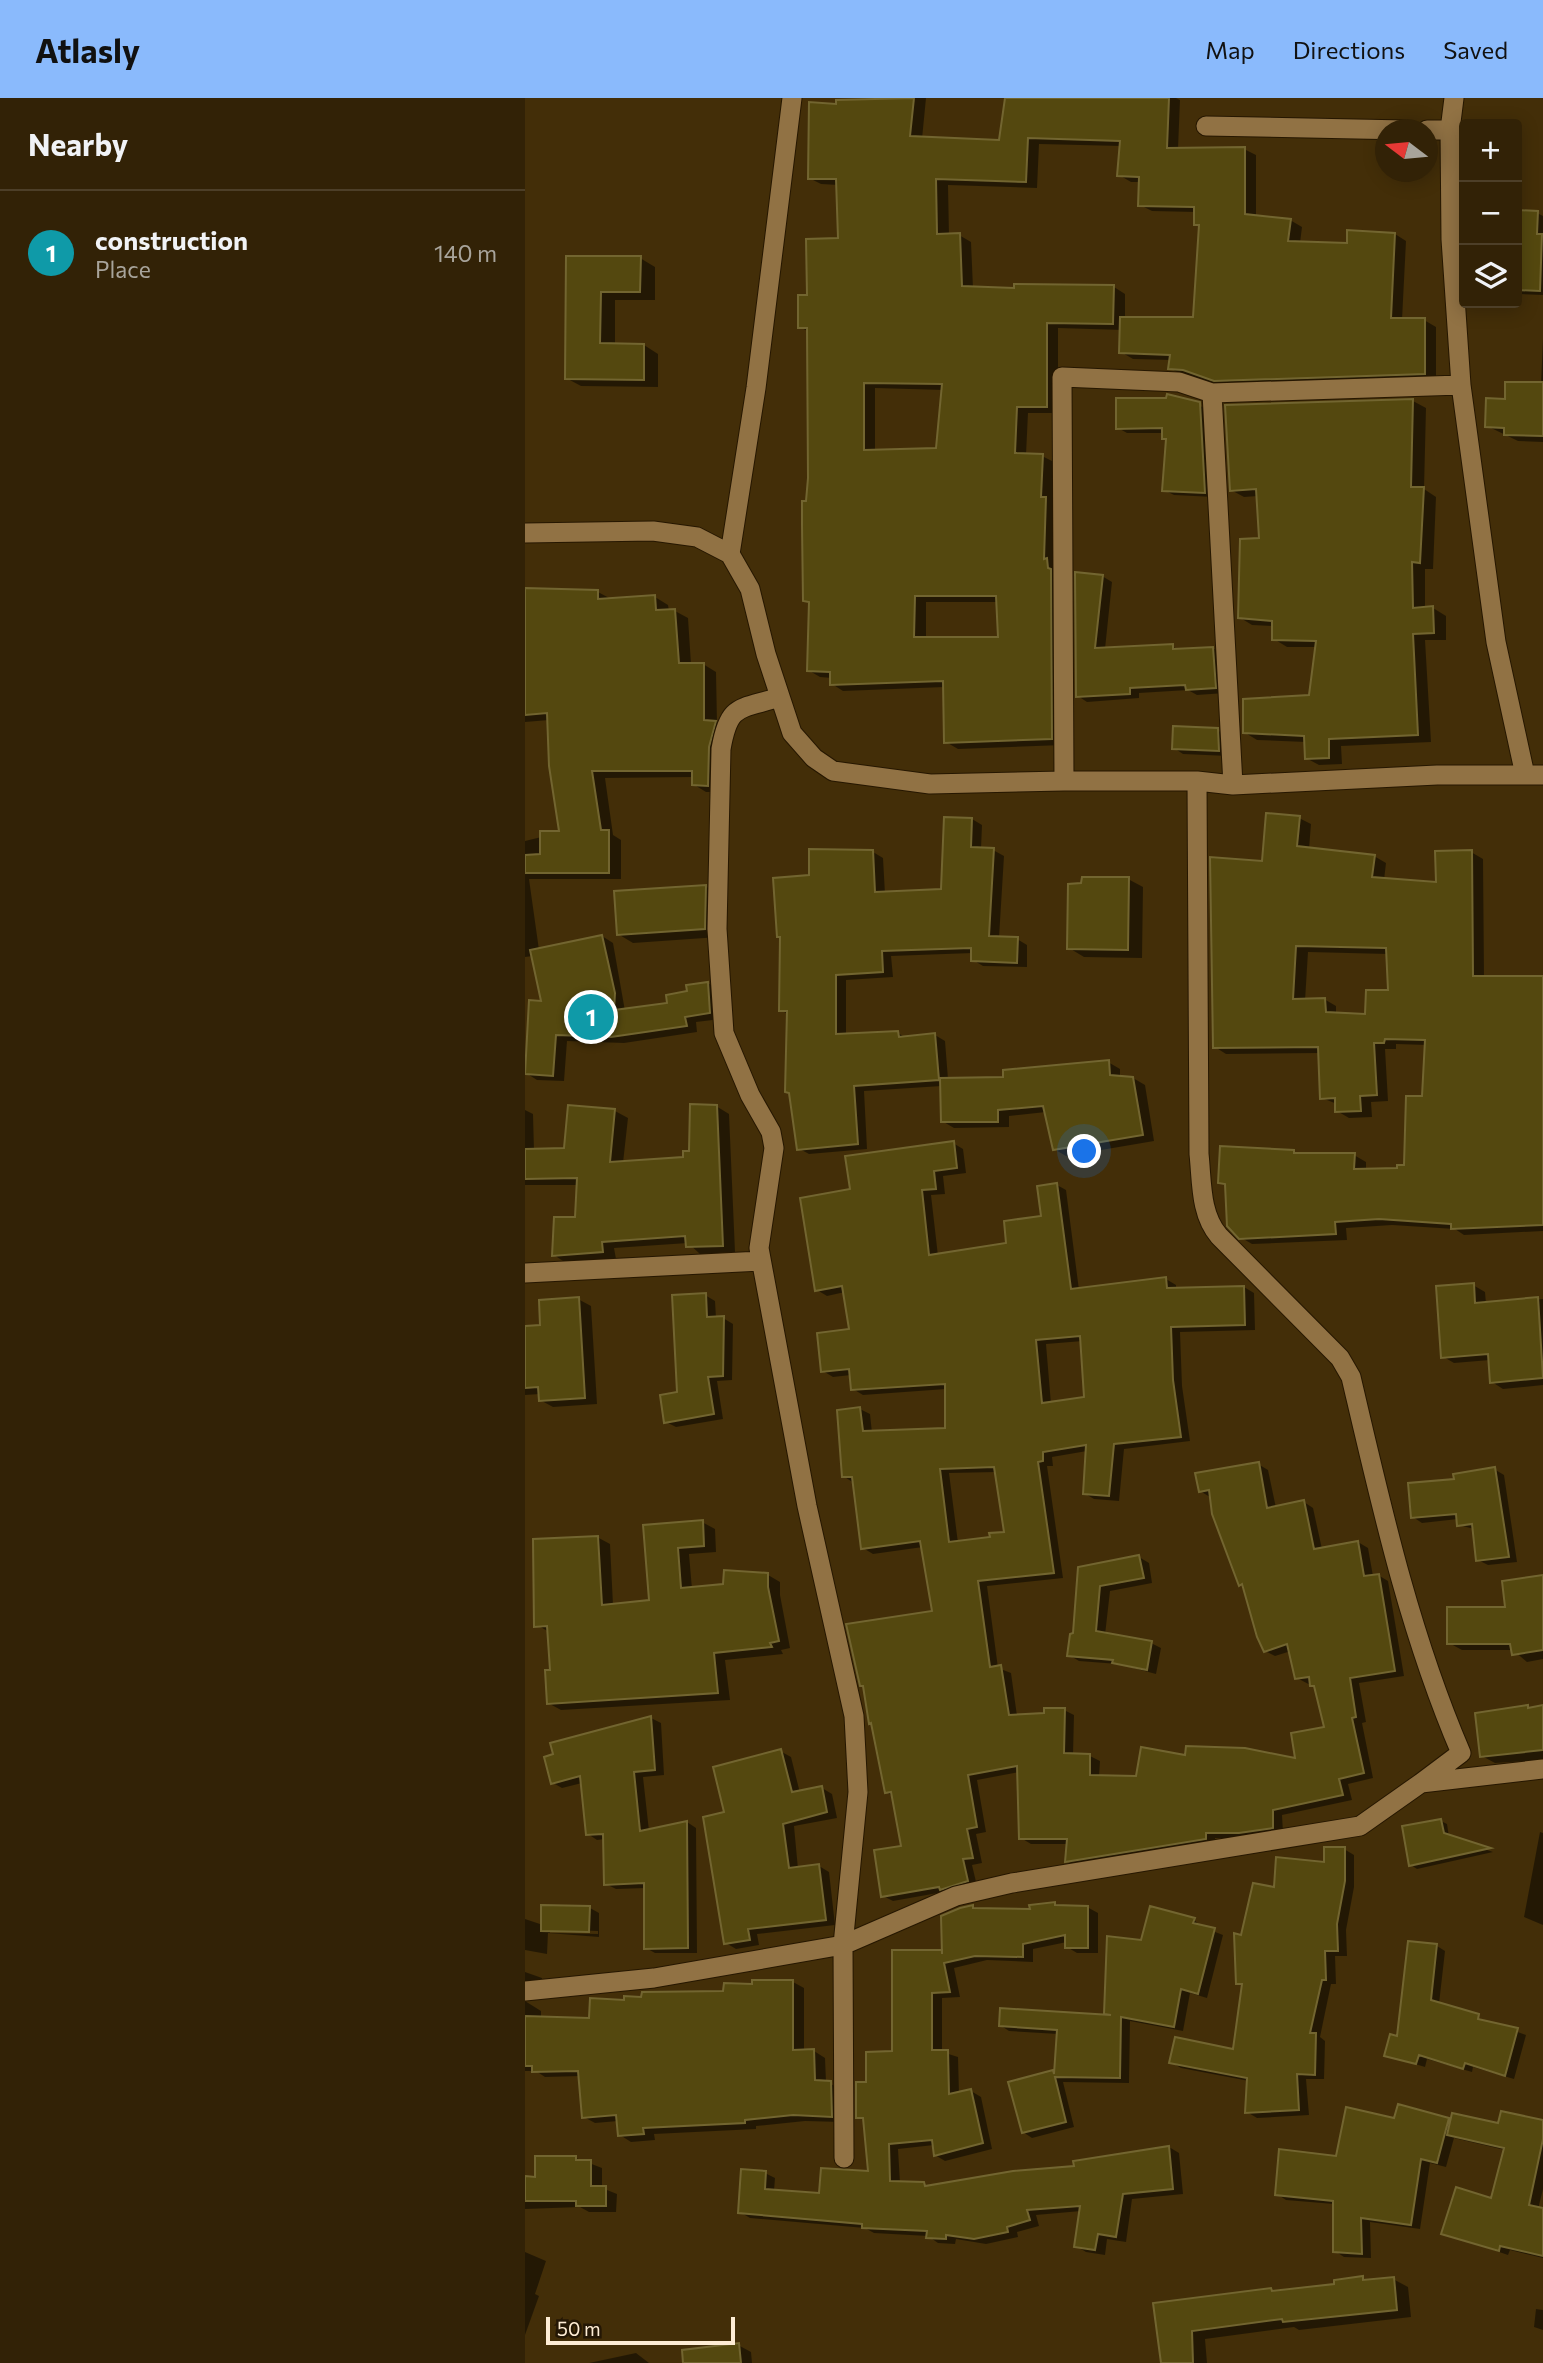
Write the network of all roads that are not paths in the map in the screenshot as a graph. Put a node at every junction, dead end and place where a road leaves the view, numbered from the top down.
1 (792, 98) edge
2 (1454, 98) edge
3 (1206, 126) dead end
4 (1375, 129) edge
5 (1438, 130) edge
6 (1450, 130) junction
7 (1461, 385) junction
8 (1212, 393) junction
9 (525, 533) edge
10 (730, 555) junction
11 (780, 697) junction
12 (1534, 775) edge
13 (1064, 780) junction
14 (1196, 781) junction
15 (1233, 785) junction
16 (761, 1261) junction
17 (525, 1273) edge
18 (1543, 1769) edge
19 (1421, 1783) junction
20 (843, 1945) junction
21 (525, 1991) edge
22 (844, 2158) dead end

1 - 10 street
2 - 6 street
3 - 4 street
5 - 6 street
6 - 7 street
7 - 8 street
7 - 12 street
8 - 13 street
8 - 15 street
9 - 10 street
10 - 11 street
11 - 13 street
11 - 16 street
12 - 15 street
13 - 14 street
14 - 15 street
14 - 19 street
16 - 17 street
16 - 20 street
18 - 19 street
19 - 20 street
20 - 21 street
20 - 22 street

